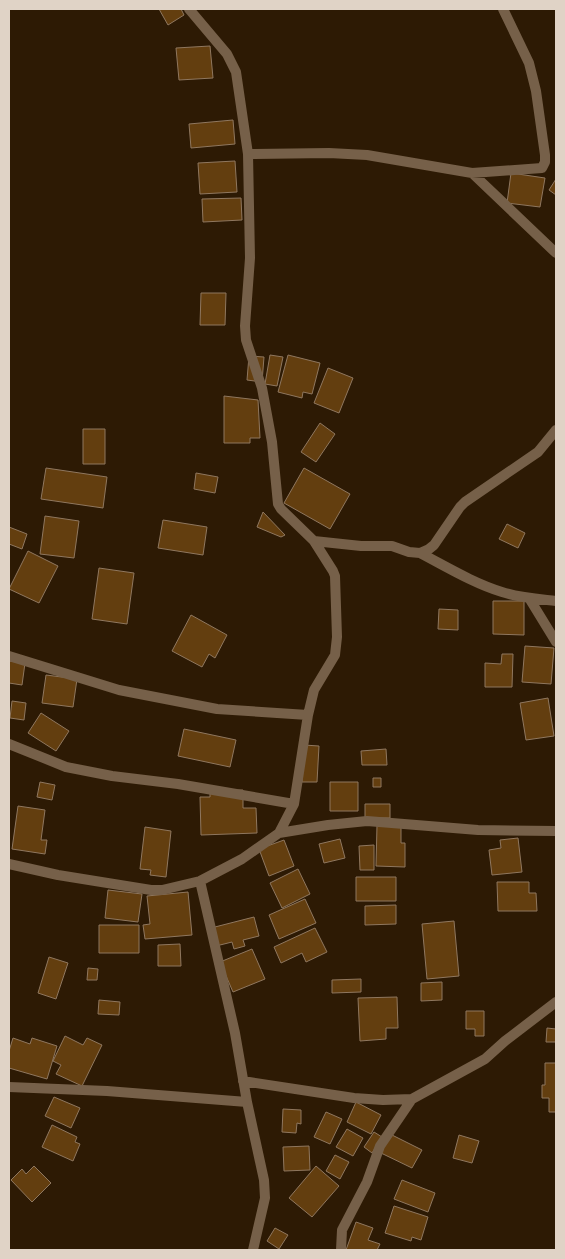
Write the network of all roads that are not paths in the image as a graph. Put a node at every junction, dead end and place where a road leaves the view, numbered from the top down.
1 (189, 9) edge
2 (503, 9) edge
3 (248, 154) junction
4 (472, 173) junction
5 (556, 253) edge
6 (556, 430) edge
7 (314, 541) junction
8 (420, 553) junction
9 (529, 598) junction
10 (556, 601) edge
11 (556, 642) edge
12 (9, 656) edge
13 (308, 715) junction
14 (9, 744) edge
15 (294, 804) junction
16 (556, 831) edge
17 (279, 833) junction
18 (9, 864) edge
19 (200, 881) junction
20 (556, 1002) edge
21 (243, 1081) junction
22 (9, 1087) edge
23 (412, 1099) junction
24 (247, 1102) junction
25 (253, 1250) edge
26 (341, 1250) edge

1 - 3 street
2 - 4 street
3 - 4 street
3 - 7 street
4 - 5 street
6 - 8 street
7 - 8 street
7 - 13 street
8 - 9 street
9 - 10 street
9 - 11 street
12 - 13 street
13 - 15 street
14 - 15 street
15 - 17 street
16 - 17 street
17 - 19 street
18 - 19 street
19 - 21 street
20 - 23 street
21 - 23 street
21 - 24 street
22 - 24 street
23 - 26 street
24 - 25 street

